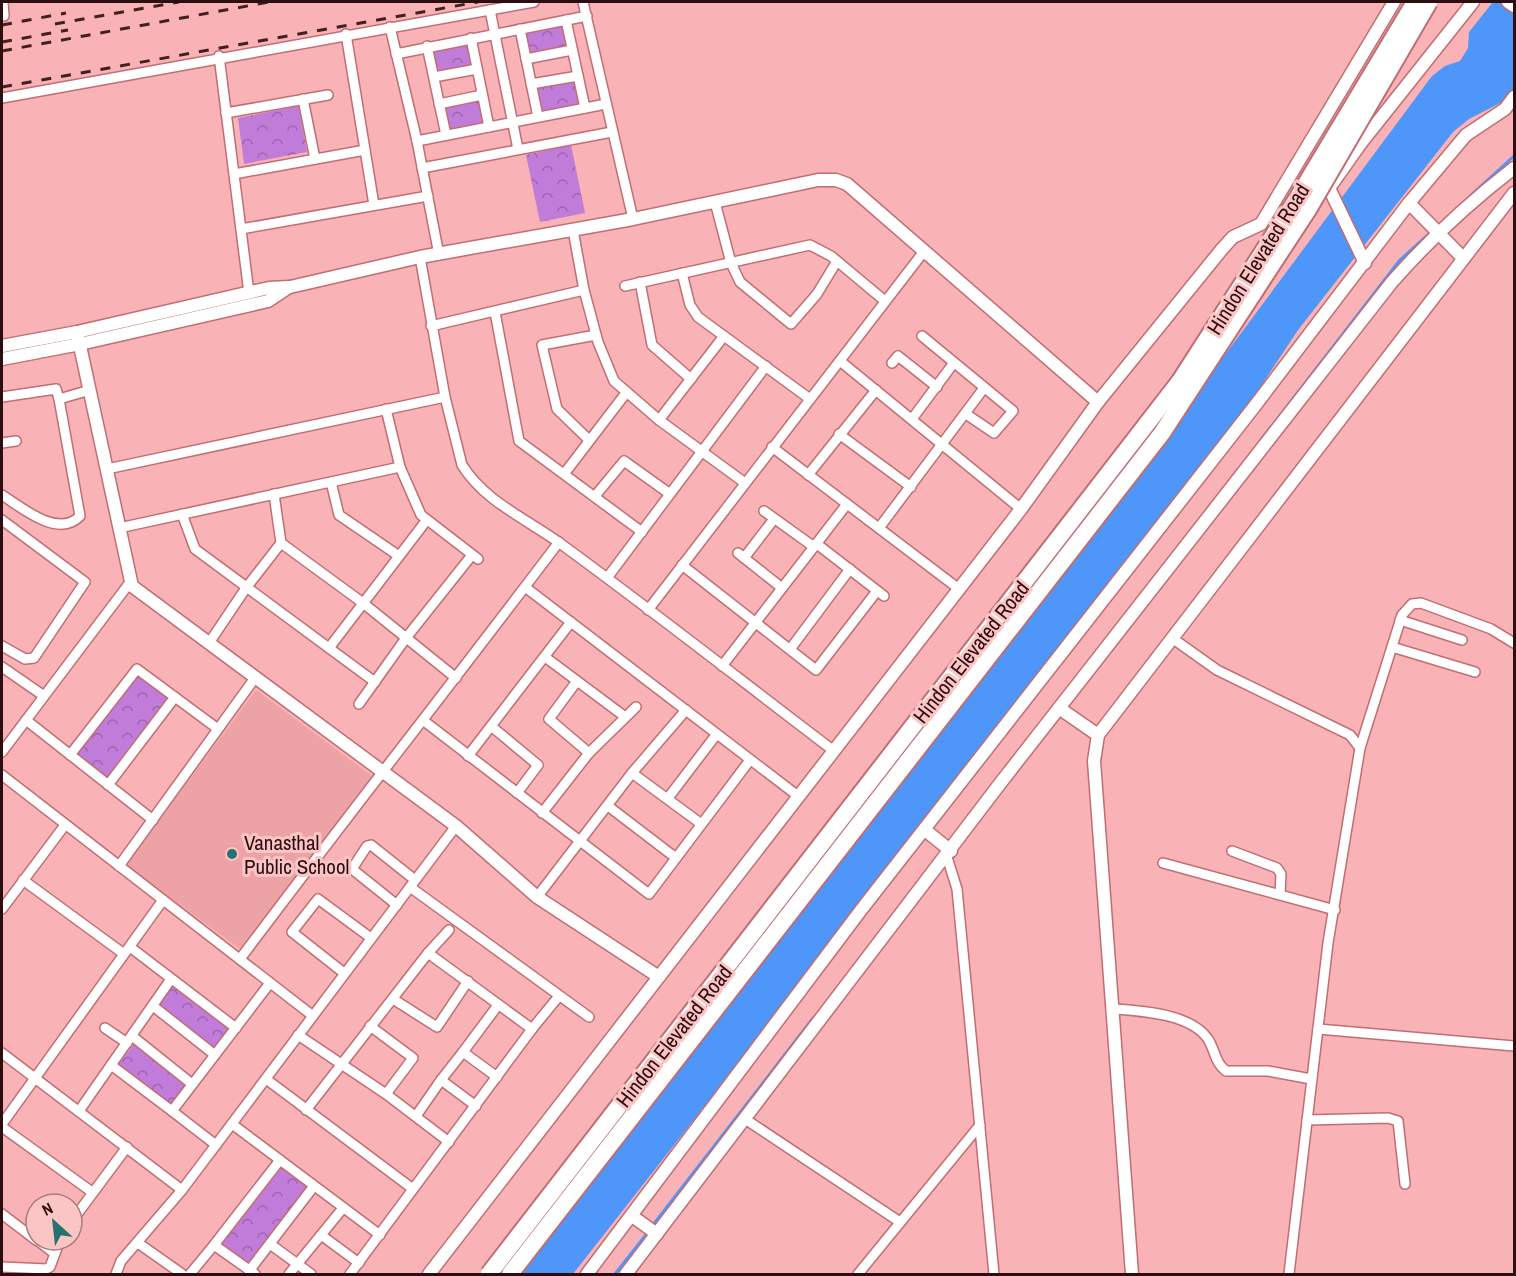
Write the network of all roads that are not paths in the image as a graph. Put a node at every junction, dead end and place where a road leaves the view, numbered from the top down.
1 (3, 2) edge
2 (534, 2) edge
3 (583, 2) edge
4 (1394, 2) edge
5 (1414, 2) edge
6 (1429, 2) edge
7 (1473, 2) edge
8 (1508, 2) edge
9 (1515, 6) edge
10 (490, 10) junction
11 (4, 16) dead end
12 (587, 16) junction
13 (566, 20) junction
14 (390, 27) junction
15 (520, 29) junction
16 (494, 33) junction
17 (346, 34) junction
18 (471, 38) junction
19 (427, 46) junction
20 (572, 50) junction
21 (396, 54) junction
22 (219, 56) junction
23 (526, 59) junction
24 (477, 69) junction
25 (578, 76) junction
26 (434, 77) junction
27 (1344, 83) junction
28 (531, 84) junction
29 (328, 95) dead end
30 (482, 95) junction
31 (1514, 97) edge
32 (2, 98) edge
33 (303, 99) junction
34 (439, 104) junction
35 (606, 104) junction
36 (585, 108) junction
37 (1515, 110) edge
38 (1386, 111) junction
39 (226, 113) junction
40 (1497, 115) junction
41 (538, 117) junction
42 (512, 122) junction
43 (489, 127) junction
44 (612, 132) junction
45 (446, 135) junction
46 (417, 141) junction
47 (518, 149) junction
48 (365, 150) junction
49 (315, 159) junction
50 (422, 168) junction
51 (1515, 168) edge
52 (234, 174) junction
53 (1331, 192) junction
54 (1515, 193) edge
55 (428, 196) junction
56 (715, 202) junction
57 (1409, 203) junction
58 (374, 205) junction
59 (633, 219) junction
60 (1261, 224) junction
61 (241, 229) junction
62 (573, 230) junction
63 (1439, 233) junction
64 (925, 250) junction
65 (439, 255) junction
66 (420, 257) junction
67 (1463, 258) junction
68 (1363, 260) junction
69 (837, 261) junction
70 (731, 263) junction
71 (682, 273) junction
72 (640, 282) junction
73 (625, 285) dead end
74 (290, 287) junction
75 (584, 290) junction
76 (249, 293) junction
77 (885, 301) junction
78 (495, 312) junction
79 (431, 326) junction
80 (596, 335) junction
81 (724, 336) junction
82 (922, 336) dead end
83 (79, 338) junction
84 (2, 346) edge
85 (2, 358) edge
86 (840, 361) junction
87 (892, 363) dead end
88 (953, 364) junction
89 (766, 366) junction
90 (692, 379) junction
91 (937, 387) junction
92 (984, 388) junction
93 (90, 390) junction
94 (876, 390) junction
95 (626, 393) junction
96 (445, 397) junction
97 (2, 398) edge
98 (58, 399) junction
99 (810, 399) junction
100 (1098, 402) junction
101 (386, 410) junction
102 (966, 414) junction
103 (912, 419) junction
104 (659, 420) junction
105 (839, 434) junction
106 (589, 440) junction
107 (16, 441) dead end
108 (2, 443) edge
109 (944, 445) junction
110 (772, 447) junction
111 (702, 452) junction
112 (400, 467) junction
113 (107, 469) junction
114 (564, 474) junction
115 (808, 474) junction
116 (331, 482) junction
117 (746, 483) junction
118 (911, 487) junction
119 (274, 494) junction
120 (670, 494) junction
121 (2, 495) edge
122 (596, 496) junction
123 (847, 504) junction
124 (1021, 509) junction
125 (764, 511) dead end
126 (182, 514) junction
127 (2, 519) edge
128 (774, 519) junction
129 (426, 521) junction
130 (119, 528) junction
131 (879, 528) junction
132 (642, 532) junction
133 (559, 542) junction
134 (281, 543) junction
135 (815, 546) junction
136 (399, 556) junction
137 (682, 565) junction
138 (850, 569) junction
139 (607, 578) junction
140 (131, 581) junction
141 (525, 587) junction
142 (246, 588) junction
143 (782, 588) junction
144 (959, 589) junction
145 (363, 603) junction
146 (648, 610) junction
147 (1400, 620) junction
148 (571, 622) junction
149 (757, 622) junction
150 (406, 638) junction
151 (1172, 638) junction
152 (1462, 640) dead end
153 (209, 643) junction
154 (1515, 644) edge
155 (2, 645) edge
156 (1392, 647) junction
157 (329, 648) junction
158 (791, 648) junction
159 (545, 657) junction
160 (722, 666) junction
161 (2, 667) edge
162 (1475, 672) dead end
163 (255, 678) junction
164 (456, 678) junction
165 (577, 681) junction
166 (375, 682) junction
167 (44, 696) junction
168 (175, 697) junction
169 (359, 704) dead end
170 (636, 707) dead end
171 (1059, 708) junction
172 (686, 710) junction
173 (624, 716) junction
174 (26, 720) junction
175 (424, 721) junction
176 (491, 726) junction
177 (218, 729) junction
178 (716, 735) junction
179 (1098, 735) junction
180 (1360, 748) junction
181 (834, 751) junction
182 (2, 752) edge
183 (589, 753) junction
184 (70, 754) junction
185 (468, 756) junction
186 (750, 760) junction
187 (381, 770) junction
188 (632, 772) junction
189 (2, 775) edge
190 (108, 785) junction
191 (517, 793) junction
192 (798, 796) junction
193 (668, 798) junction
194 (608, 806) junction
195 (542, 813) junction
196 (153, 820) junction
197 (700, 823) junction
198 (65, 825) junction
199 (456, 826) junction
200 (930, 834) junction
201 (580, 842) junction
202 (1232, 851) dead end
203 (949, 852) junction
204 (676, 858) junction
205 (1163, 862) dead end
206 (119, 866) junction
207 (23, 880) junction
208 (413, 884) junction
209 (1280, 894) junction
210 (537, 897) junction
211 (163, 900) junction
212 (397, 905) junction
213 (2, 909) edge
214 (1335, 910) junction
215 (449, 930) dead end
216 (372, 938) junction
217 (127, 951) junction
218 (428, 952) junction
219 (240, 959) junction
220 (344, 973) junction
221 (659, 977) junction
222 (171, 979) junction
223 (468, 981) junction
224 (270, 983) junction
225 (559, 996) junction
226 (393, 999) junction
227 (498, 1005) junction
228 (153, 1006) junction
229 (1113, 1009) junction
230 (313, 1016) junction
231 (589, 1017) dead end
232 (370, 1026) junction
233 (105, 1028) dead end
234 (236, 1028) junction
235 (532, 1029) junction
236 (1318, 1029) junction
237 (298, 1035) junction
238 (129, 1039) junction
239 (1515, 1046) edge
240 (463, 1052) junction
241 (2, 1053) edge
242 (215, 1055) junction
243 (111, 1065) junction
244 (340, 1065) junction
245 (497, 1077) junction
246 (35, 1078) junction
247 (266, 1079) junction
248 (1311, 1079) junction
249 (441, 1080) junction
250 (192, 1084) junction
251 (386, 1094) junction
252 (476, 1106) junction
253 (306, 1110) junction
254 (79, 1111) junction
255 (172, 1111) junction
256 (416, 1116) junction
257 (746, 1119) junction
258 (1307, 1120) junction
259 (232, 1124) junction
260 (980, 1125) junction
261 (2, 1126) edge
262 (449, 1142) junction
263 (216, 1145) junction
264 (127, 1147) junction
265 (280, 1160) junction
266 (1405, 1184) dead end
267 (314, 1186) junction
268 (413, 1189) junction
269 (182, 1190) junction
270 (92, 1192) junction
271 (84, 1204) edge
272 (343, 1208) junction
273 (2, 1215) edge
274 (636, 1218) junction
275 (900, 1222) junction
276 (24, 1231) edge
277 (654, 1232) junction
278 (321, 1234) junction
279 (380, 1235) junction
280 (138, 1243) junction
281 (270, 1244) junction
282 (214, 1245) junction
283 (54, 1253) edge
284 (358, 1263) junction
285 (297, 1265) junction
286 (2, 1267) edge
287 (252, 1273) edge
288 (116, 1275) edge
289 (182, 1275) edge
290 (190, 1275) edge
291 (289, 1275) edge
292 (311, 1275) edge
293 (350, 1275) edge
294 (429, 1275) edge
295 (489, 1275) edge
296 (510, 1275) edge
297 (587, 1275) edge
298 (626, 1275) edge
299 (858, 1275) edge
300 (994, 1275) edge
301 (1132, 1275) edge
302 (1290, 1275) edge

1 - 11 street
2 - 10 street
3 - 12 street
4 - 27 street
5 - 295 highway, Hindon Elevated Road, bridge
6 - 296 highway, Hindon Elevated Road, bridge
7 - 38 street
8 - 9 street
10 - 14 street
10 - 16 street
12 - 13 street
12 - 35 street
13 - 15 street
13 - 20 street
14 - 17 street
14 - 21 street
15 - 16 street
15 - 23 street
16 - 18 street
16 - 42 street
17 - 22 street
17 - 48 street
18 - 19 street
18 - 24 street
19 - 21 street
19 - 26 street
20 - 23 street
20 - 25 street
21 - 46 street
22 - 32 street
22 - 39 street
23 - 28 street
24 - 26 street
24 - 30 street
25 - 28 street
25 - 36 street
26 - 34 street
27 - 38 street
27 - 60 street
28 - 41 street
29 - 33 street
30 - 34 street
30 - 43 street
31 - 40 street
33 - 39 street
33 - 49 street
34 - 45 street
35 - 36 street
35 - 44 street
36 - 41 street
37 - 40 street
38 - 53 street
39 - 52 street
40 - 57 street
41 - 42 street
42 - 43 street
42 - 47 street
43 - 45 street
44 - 47 street
44 - 59 street
45 - 46 street
46 - 50 street
47 - 50 street
48 - 49 street
48 - 58 street
49 - 52 street
50 - 55 street
51 - 63 street
52 - 61 street
53 - 60 street
53 - 68 street
54 - 67 street
55 - 58 street
55 - 65 street
56 - 59 street
56 - 64 street
56 - 70 street
57 - 63 street
57 - 68 street
58 - 61 street
59 - 62 street
60 - 100 street
61 - 76 street
62 - 65 street
62 - 75 street
63 - 67 street
63 - 171 street
64 - 77 street
64 - 100 street
65 - 66 street
66 - 74 street
66 - 79 street
67 - 151 street
68 - 200 street
69 - 70 street
69 - 70 street
69 - 77 street
70 - 71 street
71 - 72 street
71 - 81 street
72 - 73 street
72 - 90 street
74 - 76 street
74 - 83 street
75 - 78 street
75 - 80 street
76 - 83 street
77 - 86 street
78 - 79 street
78 - 114 street
79 - 96 street
80 - 95 street
80 - 106 street
81 - 89 street
81 - 90 street
82 - 88 street
83 - 84 street
83 - 85 street
83 - 93 street
86 - 94 street
86 - 99 street
87 - 91 street
88 - 91 street
88 - 92 street
89 - 99 street
89 - 111 street
90 - 104 street
91 - 103 street
92 - 102 street
92 - 102 street
93 - 98 street
93 - 113 street
94 - 103 street
94 - 105 street
95 - 104 street
95 - 106 street
96 - 101 street
96 - 133 street
97 - 98 street
98 - 121 street
99 - 110 street
100 - 124 street
101 - 112 street
101 - 113 street
102 - 109 street
103 - 109 street
104 - 111 street
105 - 115 street
105 - 118 street
106 - 114 street
107 - 108 street
109 - 118 street
109 - 124 street
110 - 115 street
110 - 117 street
111 - 117 street
111 - 120 street
112 - 116 street
112 - 129 street
113 - 130 street
114 - 122 street
115 - 123 street
116 - 119 street
116 - 136 street
117 - 137 street
118 - 131 street
119 - 126 street
119 - 134 street
120 - 122 street
120 - 132 street
122 - 132 street
123 - 131 street
123 - 135 street
124 - 144 street
125 - 128 street
126 - 130 street
126 - 142 street
127 - 155 street
128 - 135 street
128 - 143 street
129 - 136 street
129 - 150 street
130 - 140 street
131 - 144 street
132 - 139 street
133 - 139 street
133 - 141 street
134 - 142 street
134 - 145 street
135 - 138 street
135 - 143 street
136 - 145 street
137 - 146 street
137 - 149 street
138 - 158 street
138 - 158 street
139 - 146 street
140 - 153 street
140 - 167 street
141 - 148 street
141 - 164 street
142 - 153 street
142 - 157 street
143 - 149 street
144 - 181 street
145 - 150 street
145 - 157 street
146 - 160 street
147 - 152 street
147 - 154 street
147 - 156 street
148 - 159 street
148 - 172 street
149 - 158 street
149 - 160 street
150 - 164 street
150 - 166 street
151 - 179 street
151 - 180 street
153 - 163 street
156 - 162 street
156 - 180 street
157 - 166 street
159 - 165 street
159 - 176 street
160 - 181 street
161 - 167 street
163 - 177 street
163 - 187 street
164 - 175 street
165 - 173 street
165 - 183 street
166 - 169 street
167 - 174 street
168 - 177 street
168 - 184 street
168 - 190 street
170 - 173 street
171 - 179 street
171 - 203 street
172 - 178 street
172 - 188 street
173 - 183 street
174 - 182 street
174 - 184 street
175 - 185 street
175 - 187 street
176 - 185 street
176 - 191 street
177 - 196 street
178 - 186 street
178 - 193 street
179 - 229 street
180 - 214 street
181 - 192 street
183 - 195 street
184 - 190 street
185 - 191 street
186 - 192 street
186 - 197 street
187 - 199 street
187 - 219 street
188 - 193 street
188 - 194 street
189 - 198 street
190 - 196 street
191 - 195 street
192 - 221 street
193 - 197 street
194 - 201 street
194 - 204 street
195 - 201 street
196 - 206 street
197 - 204 street
198 - 206 street
198 - 207 street
199 - 208 street
199 - 210 street
200 - 203 street
200 - 274 street
201 - 204 street
201 - 210 street
202 - 209 street
203 - 257 street
203 - 260 street
205 - 209 street
206 - 211 street
207 - 213 street
207 - 217 street
208 - 212 street
208 - 212 street
208 - 225 street
209 - 214 street
210 - 221 street
211 - 217 street
211 - 219 street
212 - 216 street
214 - 236 street
215 - 218 street
216 - 220 street
216 - 220 street
217 - 222 street
217 - 246 street
218 - 223 street
218 - 226 street
219 - 224 street
220 - 230 street
221 - 294 street
222 - 228 street
222 - 234 street
223 - 226 street
223 - 227 street
224 - 230 street
224 - 234 street
225 - 231 street
225 - 235 street
226 - 232 street
227 - 235 street
227 - 240 street
228 - 238 street
228 - 242 street
229 - 248 street
229 - 301 street
230 - 237 street
232 - 244 street
232 - 251 street
233 - 238 street
234 - 242 street
235 - 245 street
236 - 239 street
236 - 248 street
237 - 244 street
237 - 247 street
238 - 243 street
238 - 250 street
240 - 245 street
240 - 249 street
241 - 246 street
242 - 250 street
243 - 254 street
243 - 255 street
244 - 251 street
244 - 253 street
245 - 252 street
246 - 254 street
246 - 261 street
247 - 253 street
247 - 259 street
248 - 258 street
249 - 252 street
249 - 256 street
250 - 255 street
251 - 256 street
252 - 262 street
253 - 268 street
254 - 264 street
255 - 263 street
256 - 262 street
257 - 275 street
257 - 277 street
258 - 266 street
258 - 302 street
259 - 263 street
259 - 265 street
260 - 275 street
260 - 300 street
261 - 270 street
262 - 268 street
263 - 269 street
264 - 269 street
264 - 270 street
265 - 267 street
265 - 282 street
267 - 272 street
267 - 281 street
268 - 279 street
269 - 280 street
270 - 271 street
272 - 278 street
272 - 279 street
273 - 276 street
274 - 277 street
274 - 297 street
275 - 299 street
277 - 298 street
278 - 284 street
278 - 285 street
279 - 284 street
280 - 288 street
280 - 289 street
281 - 285 street
281 - 287 street
282 - 287 street
282 - 290 street
283 - 286 street
284 - 293 street
285 - 291 street
285 - 292 street

